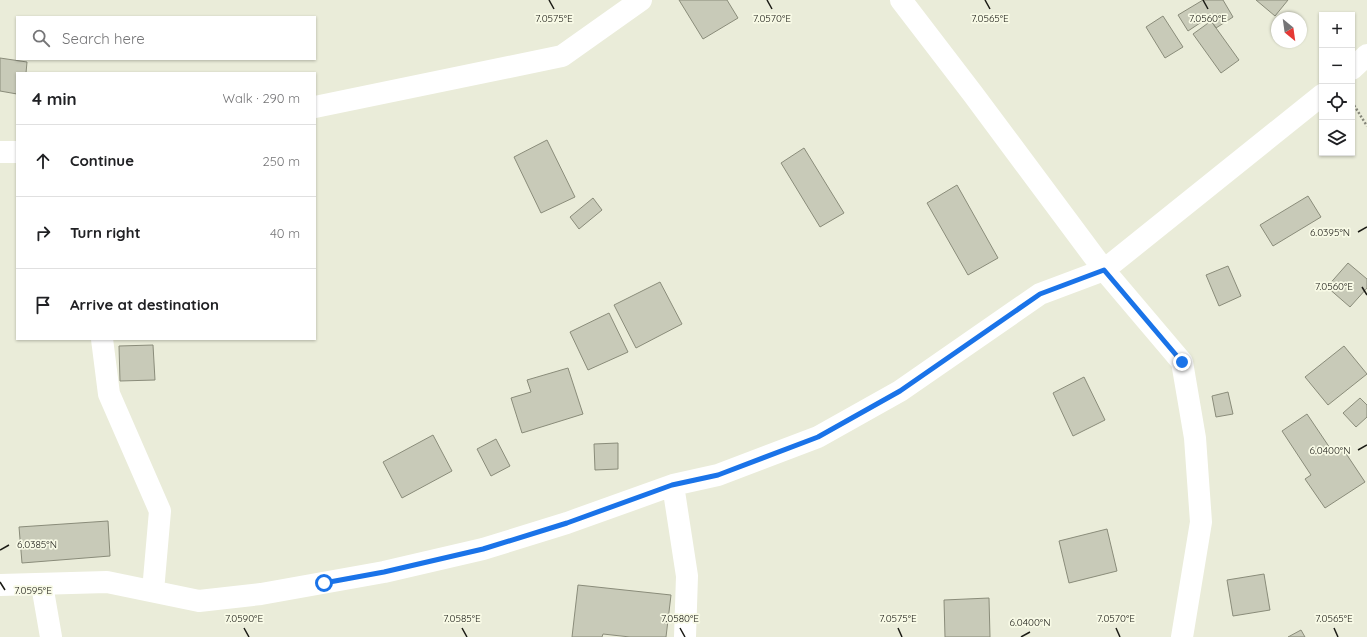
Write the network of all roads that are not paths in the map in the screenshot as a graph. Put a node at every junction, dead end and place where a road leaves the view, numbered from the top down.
1 (641, 0) edge
2 (901, 0) edge
3 (1367, 55) edge
4 (1355, 66) edge
5 (1319, 97) edge
6 (316, 107) edge
7 (0, 152) edge
8 (16, 152) edge
9 (1104, 270) junction
10 (102, 340) edge
11 (672, 485) junction
12 (0, 585) edge
13 (42, 585) junction
14 (153, 591) junction
15 (51, 637) edge
16 (685, 637) edge
17 (1182, 637) edge

1 - 6 street
2 - 9 street
3 - 4 street
5 - 9 street
7 - 8 street
9 - 11 street
9 - 17 street
10 - 14 street
11 - 14 street
11 - 16 street
12 - 13 street
13 - 14 street
13 - 15 street

